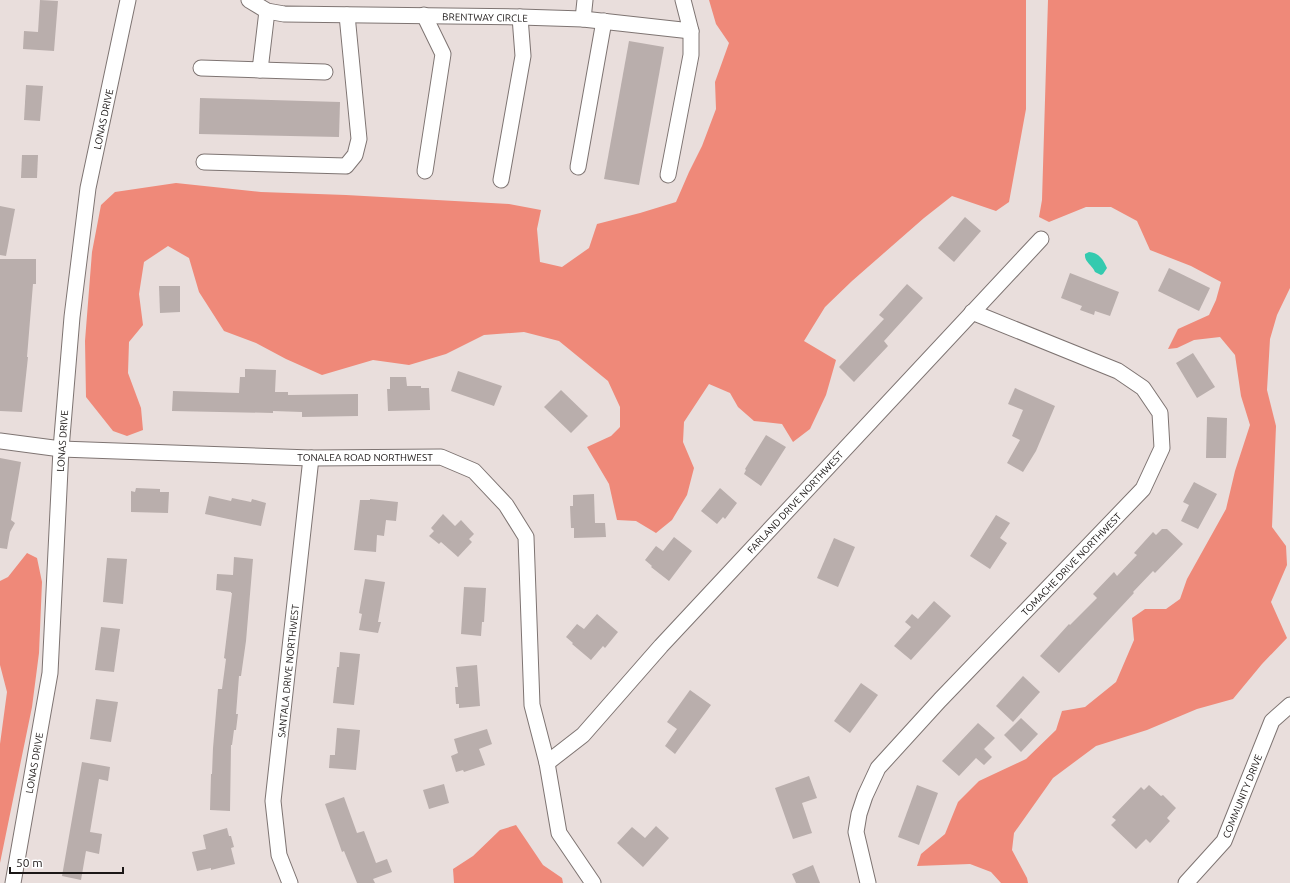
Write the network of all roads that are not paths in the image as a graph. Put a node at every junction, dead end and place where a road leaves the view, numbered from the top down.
1 (128, 0) edge
2 (249, 0) edge
3 (585, 0) edge
4 (682, 0) edge
5 (268, 11) junction
6 (347, 15) junction
7 (424, 15) junction
8 (520, 17) junction
9 (583, 20) junction
10 (604, 21) junction
11 (691, 31) junction
12 (201, 68) dead end
13 (260, 70) junction
14 (325, 72) dead end
15 (204, 162) dead end
16 (578, 167) dead end
17 (424, 171) dead end
18 (668, 175) dead end
19 (501, 180) dead end
20 (1041, 239) dead end
21 (972, 312) junction
22 (0, 441) edge
23 (61, 449) junction
24 (311, 458) junction
25 (1290, 704) edge
26 (547, 764) junction
27 (13, 883) edge
28 (290, 883) edge
29 (593, 883) edge
30 (868, 883) edge
31 (1186, 883) edge

1 - 23 street, LONAS DRIVE
2 - 5 street, BRENTWAY CIRCLE
3 - 9 street
4 - 11 street
5 - 6 street, BRENTWAY CIRCLE
5 - 13 street
6 - 7 street, BRENTWAY CIRCLE
6 - 15 street
7 - 8 street, BRENTWAY CIRCLE
7 - 17 street
8 - 9 street, BRENTWAY CIRCLE
8 - 19 street
9 - 10 street, BRENTWAY CIRCLE
10 - 11 street, BRENTWAY CIRCLE
10 - 16 street
11 - 18 street
12 - 13 street
13 - 14 street
20 - 21 street, FARLAND DRIVE NORTHWEST
21 - 26 street, FARLAND DRIVE NORTHWEST
21 - 30 street, TOMACHE DRIVE NORTHWEST
22 - 23 street, TONALEA ROAD NORTHWEST
23 - 24 street, TONALEA ROAD NORTHWEST
23 - 27 street, LONAS DRIVE
24 - 26 street, TONALEA ROAD NORTHWEST
24 - 28 street, SANTALA DRIVE NORTHWEST
25 - 31 street, COMMUNITY DRIVE
26 - 29 street, TONALEA ROAD NORTHWEST

